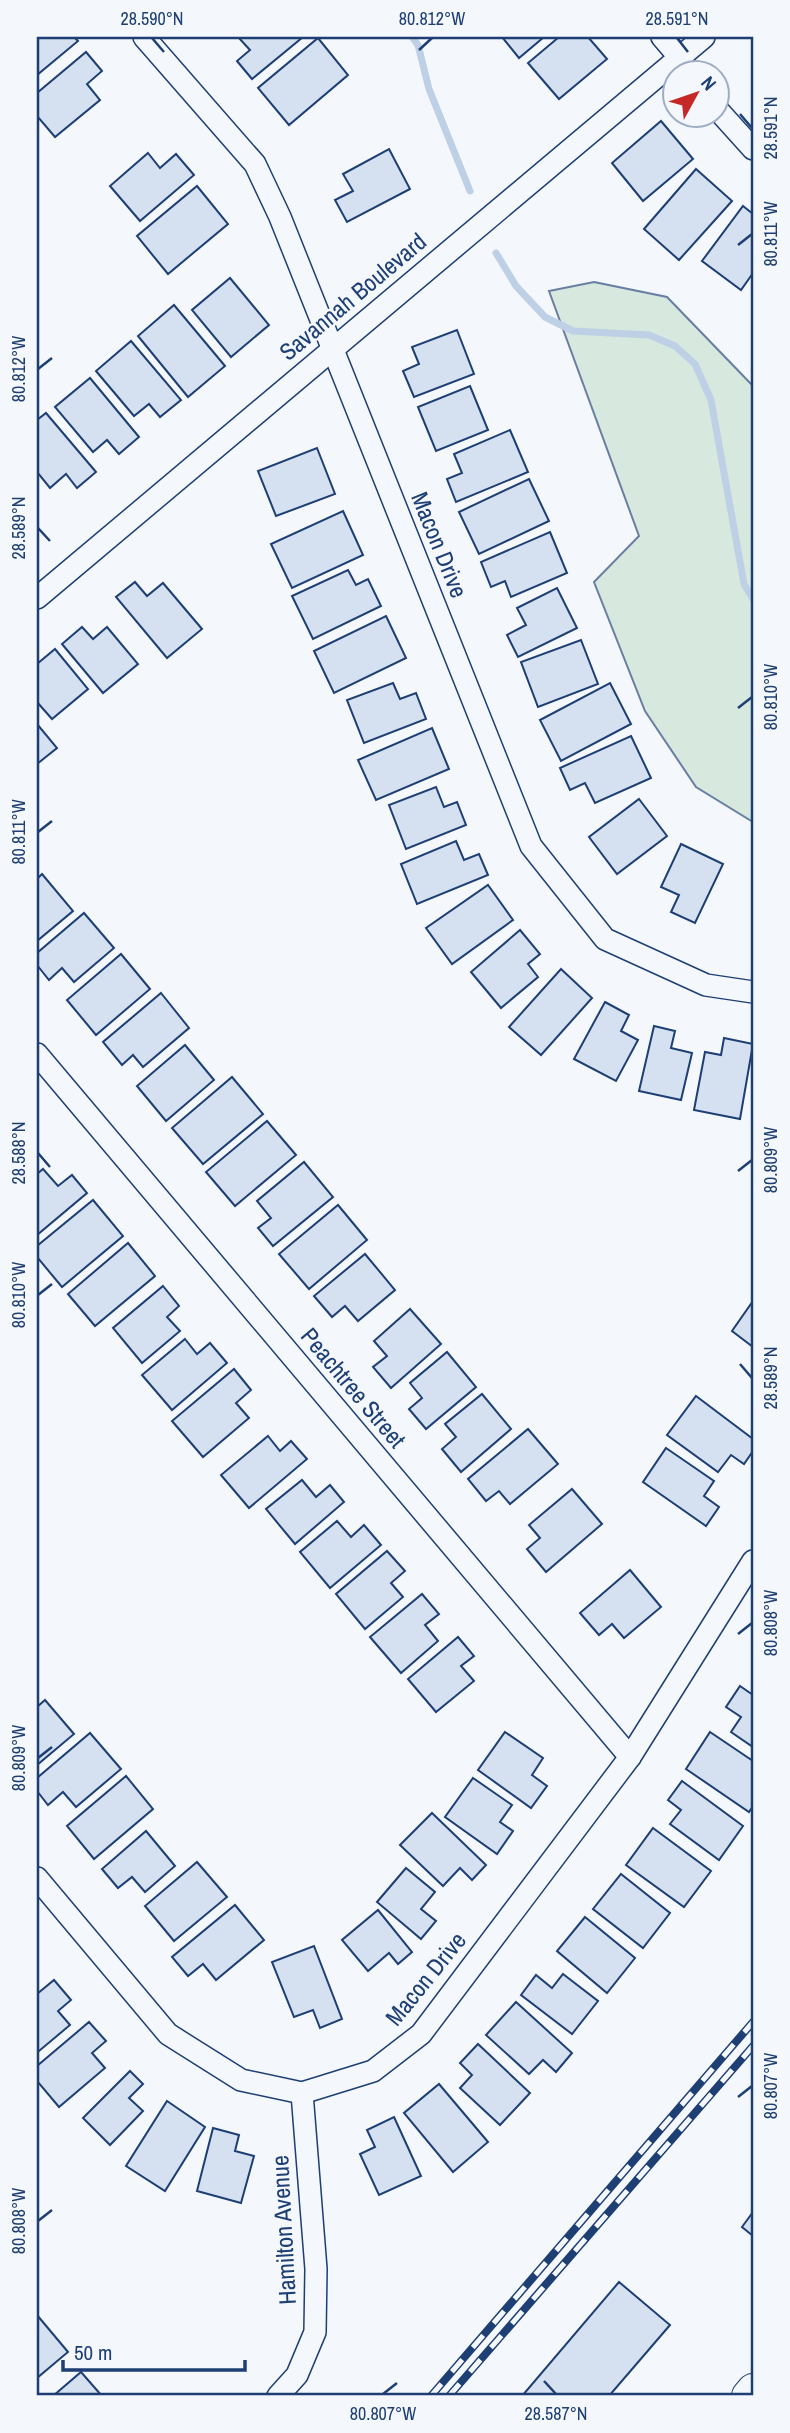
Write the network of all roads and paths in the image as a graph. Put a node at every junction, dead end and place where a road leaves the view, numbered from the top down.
1 (144, 37) edge
2 (662, 37) edge
3 (704, 37) edge
4 (679, 60) edge
5 (688, 60) edge
6 (660, 85) edge
7 (730, 124) edge
8 (753, 149) edge
9 (332, 349) junction
10 (37, 598) edge
11 (753, 992) edge
12 (37, 1054) edge
13 (753, 1561) edge
14 (630, 1757) junction
15 (37, 1878) edge
16 (302, 2093) junction
17 (753, 2390) edge
18 (278, 2396) edge
19 (748, 2396) edge

1 - 9 street, Macon Drive
2 - 4 street
3 - 5 street, Savannah Boulevard
6 - 9 street, Savannah Boulevard
7 - 8 street
9 - 10 street, Savannah Boulevard
9 - 11 street, Macon Drive
12 - 14 street, Peachtree Street
13 - 14 street, Macon Drive
14 - 16 street, Macon Drive
15 - 16 street, Macon Drive
16 - 18 street, Hamilton Avenue
17 - 19 street

